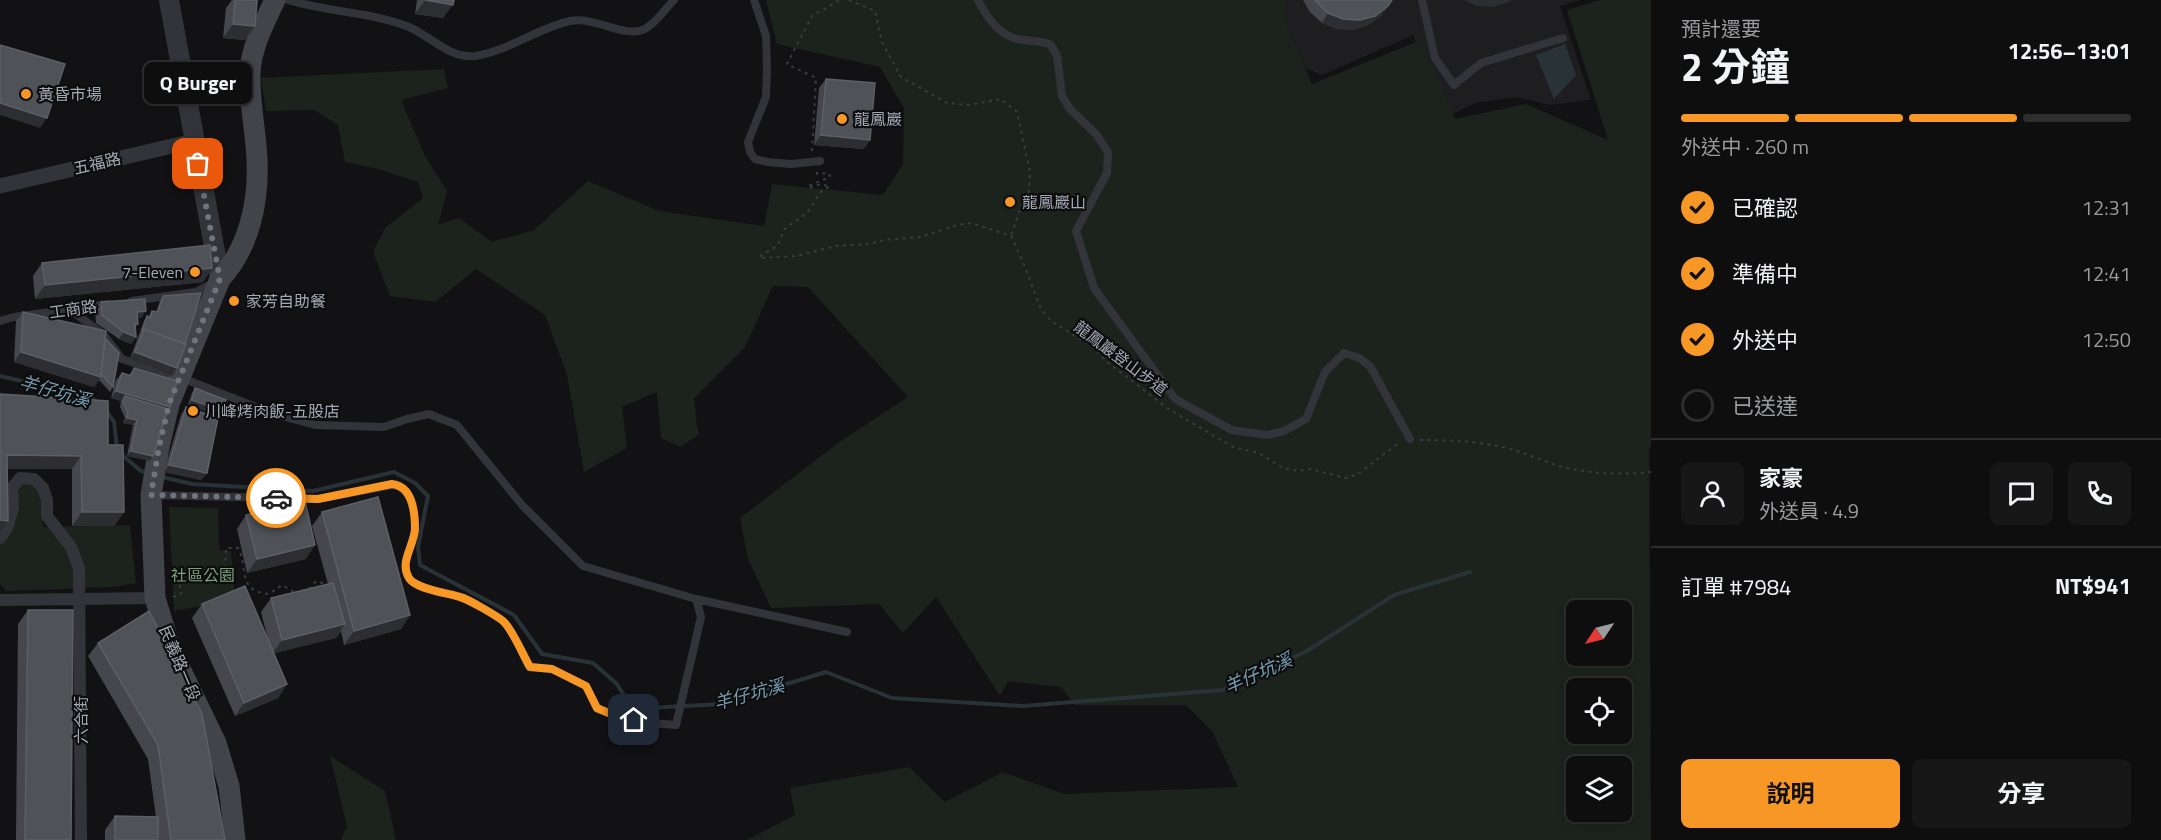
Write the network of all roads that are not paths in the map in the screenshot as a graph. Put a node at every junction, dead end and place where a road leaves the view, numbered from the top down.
1 (169, 0) edge
2 (275, 0) edge
3 (288, 0) edge
4 (674, 0) edge
5 (754, 0) edge
6 (978, 0) edge
7 (1422, 0) edge
8 (1563, 38) dead end
9 (194, 141) junction
10 (817, 162) road end
11 (0, 186) edge
12 (220, 279) junction
13 (127, 301) edge
14 (115, 303) edge
15 (69, 309) junction
16 (4, 320) edge
17 (179, 377) junction
18 (1410, 440) road end
19 (151, 495) junction
20 (0, 538) edge
21 (80, 599) junction
22 (696, 599) junction
23 (0, 600) edge
24 (156, 601) junction
25 (847, 632) dead end
26 (81, 840) edge
27 (235, 840) edge

1 - 9 street
2 - 12 main road, 民義路一段
3 - 4 lane
5 - 10 lane
6 - 18 lane
7 - 8 lane
9 - 11 street, 五福路
9 - 12 street
12 - 13 lane
12 - 17 main road, 民義路一段
14 - 15 lane, 工商路
15 - 16 lane, 工商路
15 - 17 lane
17 - 19 main road, 民義路一段
17 - 22 lane
19 - 22 lane
19 - 24 main road, 民義路一段
20 - 21 street, 六合街
21 - 23 street
21 - 24 street
21 - 26 street, 六合街
22 - 25 lane
24 - 27 main road, 民義路一段

